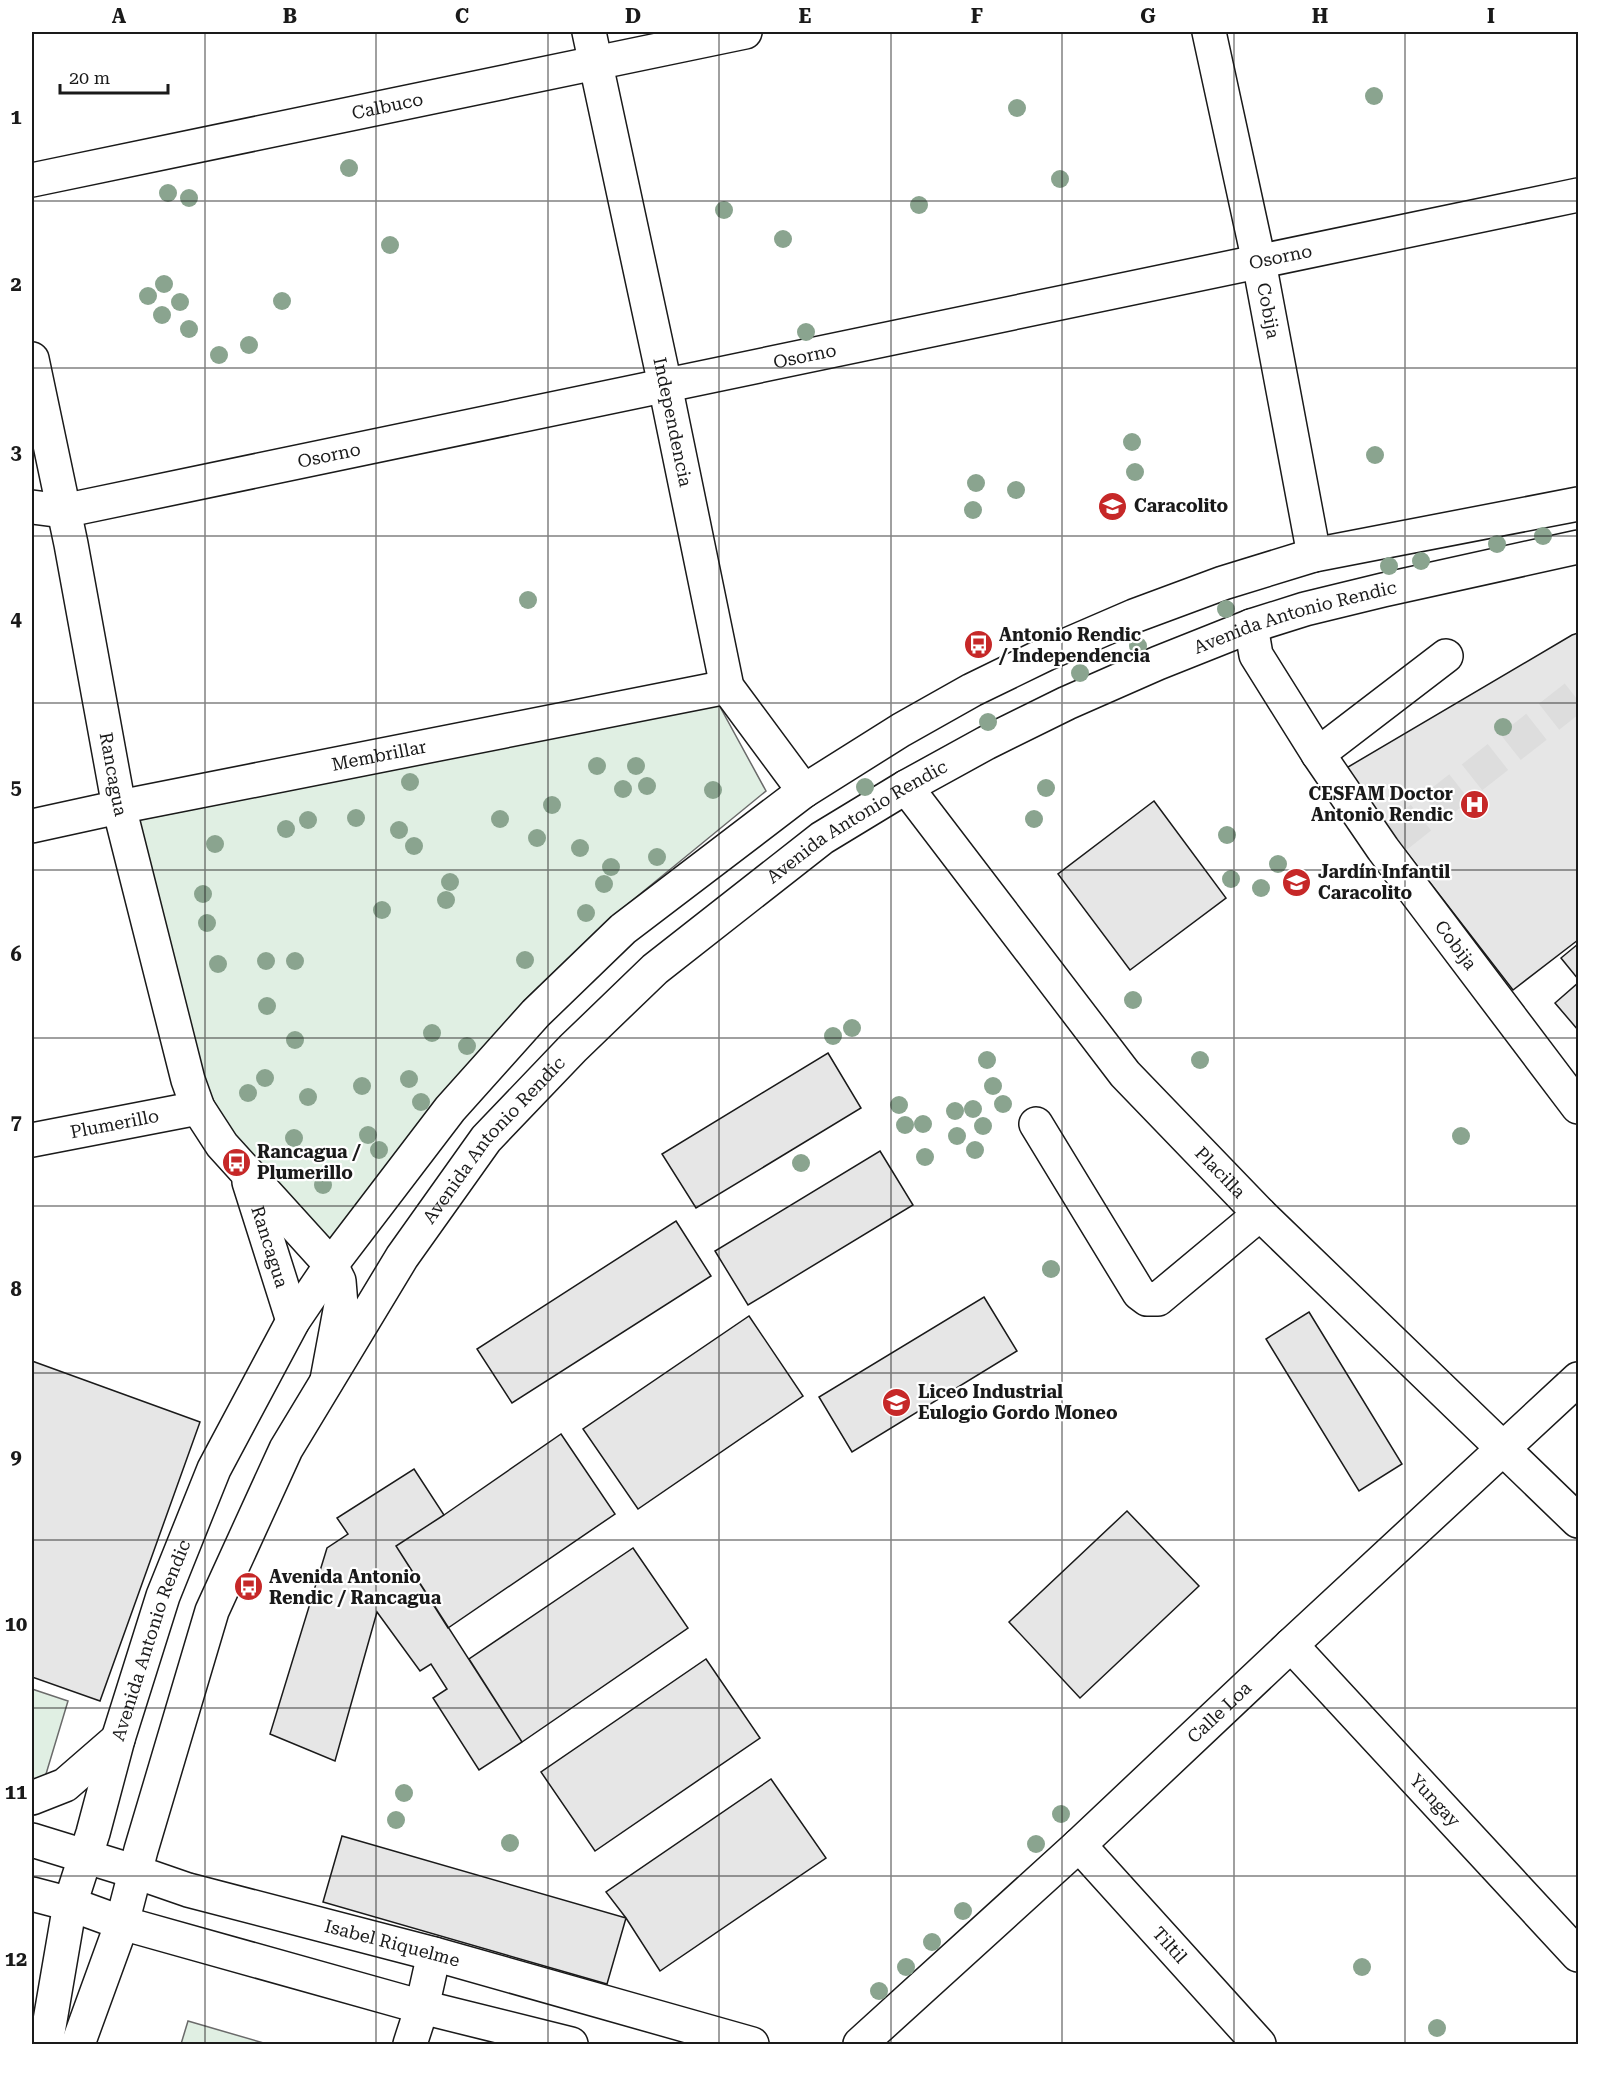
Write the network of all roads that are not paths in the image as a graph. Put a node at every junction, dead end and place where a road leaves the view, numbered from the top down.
1 (745, 32) edge
2 (1209, 32) edge
3 (592, 47) edge
4 (32, 180) edge
5 (1578, 195) edge
6 (1259, 262) junction
7 (32, 359) edge
8 (665, 385) junction
9 (1578, 504) edge
10 (47, 509) edge
11 (1578, 547) edge
12 (1314, 555) junction
13 (1251, 626) junction
14 (1446, 656) dead end
15 (727, 687) junction
16 (1318, 754) junction
17 (906, 787) junction
18 (804, 791) junction
19 (119, 807) junction
20 (32, 826) edge
21 (1578, 1107) edge
22 (198, 1108) junction
23 (1036, 1124) dead end
24 (32, 1140) edge
25 (245, 1172) junction
26 (1260, 1214) junction
27 (331, 1265) junction
28 (293, 1321) junction
29 (1578, 1379) edge
30 (327, 1380) junction
31 (1504, 1447) junction
32 (1578, 1521) edge
33 (1291, 1645) junction
34 (118, 1739) junction
35 (32, 1798) edge
36 (32, 1840) edge
37 (1079, 1845) junction
38 (85, 1857) junction
39 (136, 1872) junction
40 (32, 1894) edge
41 (70, 1904) junction
42 (122, 1923) junction
43 (434, 1954) junction
44 (1578, 1955) edge
45 (422, 2007) junction
46 (46, 2044) edge
47 (78, 2044) edge
48 (410, 2044) edge
49 (570, 2044) edge
50 (752, 2044) edge
51 (860, 2044) edge
52 (1259, 2044) edge

1 - 3 street, Calbuco
2 - 6 street, Cobija
3 - 4 street, Calbuco
3 - 8 street, Independencia
5 - 6 street, Osorno
6 - 8 street, Osorno
6 - 12 street, Cobija
7 - 10 street, Rancagua
8 - 10 street, Osorno
8 - 15 street, Independencia
9 - 12 street, Avenida Antonio Rendic
10 - 19 street, Rancagua
11 - 13 street, Avenida Antonio Rendic
12 - 18 street, Avenida Antonio Rendic
13 - 16 street, Cobija
13 - 17 street, Avenida Antonio Rendic
14 - 16 street
15 - 18 street, Independencia
15 - 19 street, Membrillar
16 - 21 street, Cobija
17 - 26 street, Placilla
17 - 30 street, Avenida Antonio Rendic
18 - 27 street, Avenida Antonio Rendic
19 - 20 street, Membrillar
19 - 22 street, Rancagua
22 - 24 street, Plumerillo
22 - 25 street, Rancagua
23 - 26 street
25 - 27 street, Rancagua
25 - 28 street, Rancagua
26 - 31 street, Placilla
27 - 28 street, Avenida Antonio Rendic
27 - 30 street, Avenida Antonio Rendic
28 - 34 street, Avenida Antonio Rendic
29 - 31 street, Calle Loa
30 - 39 street, Avenida Antonio Rendic
31 - 32 street, Placilla
31 - 33 street, Calle Loa
33 - 37 street, Calle Loa
33 - 44 street, Yungay
34 - 35 street
34 - 38 street, Avenida Antonio Rendic
36 - 38 street, Isabel Riquelme
37 - 51 street, Calle Loa
37 - 52 street, Tiltil
38 - 39 street, Isabel Riquelme
38 - 41 street, Avenida Antonio Rendic
39 - 42 street, Avenida Antonio Rendic
39 - 43 street, Isabel Riquelme
40 - 41 street
41 - 42 street
41 - 46 street, Avenida Antonio Rendic
42 - 45 street
42 - 47 street, Avenida Antonio Rendic
43 - 45 street
43 - 50 street, Isabel Riquelme
45 - 48 street
45 - 49 street

